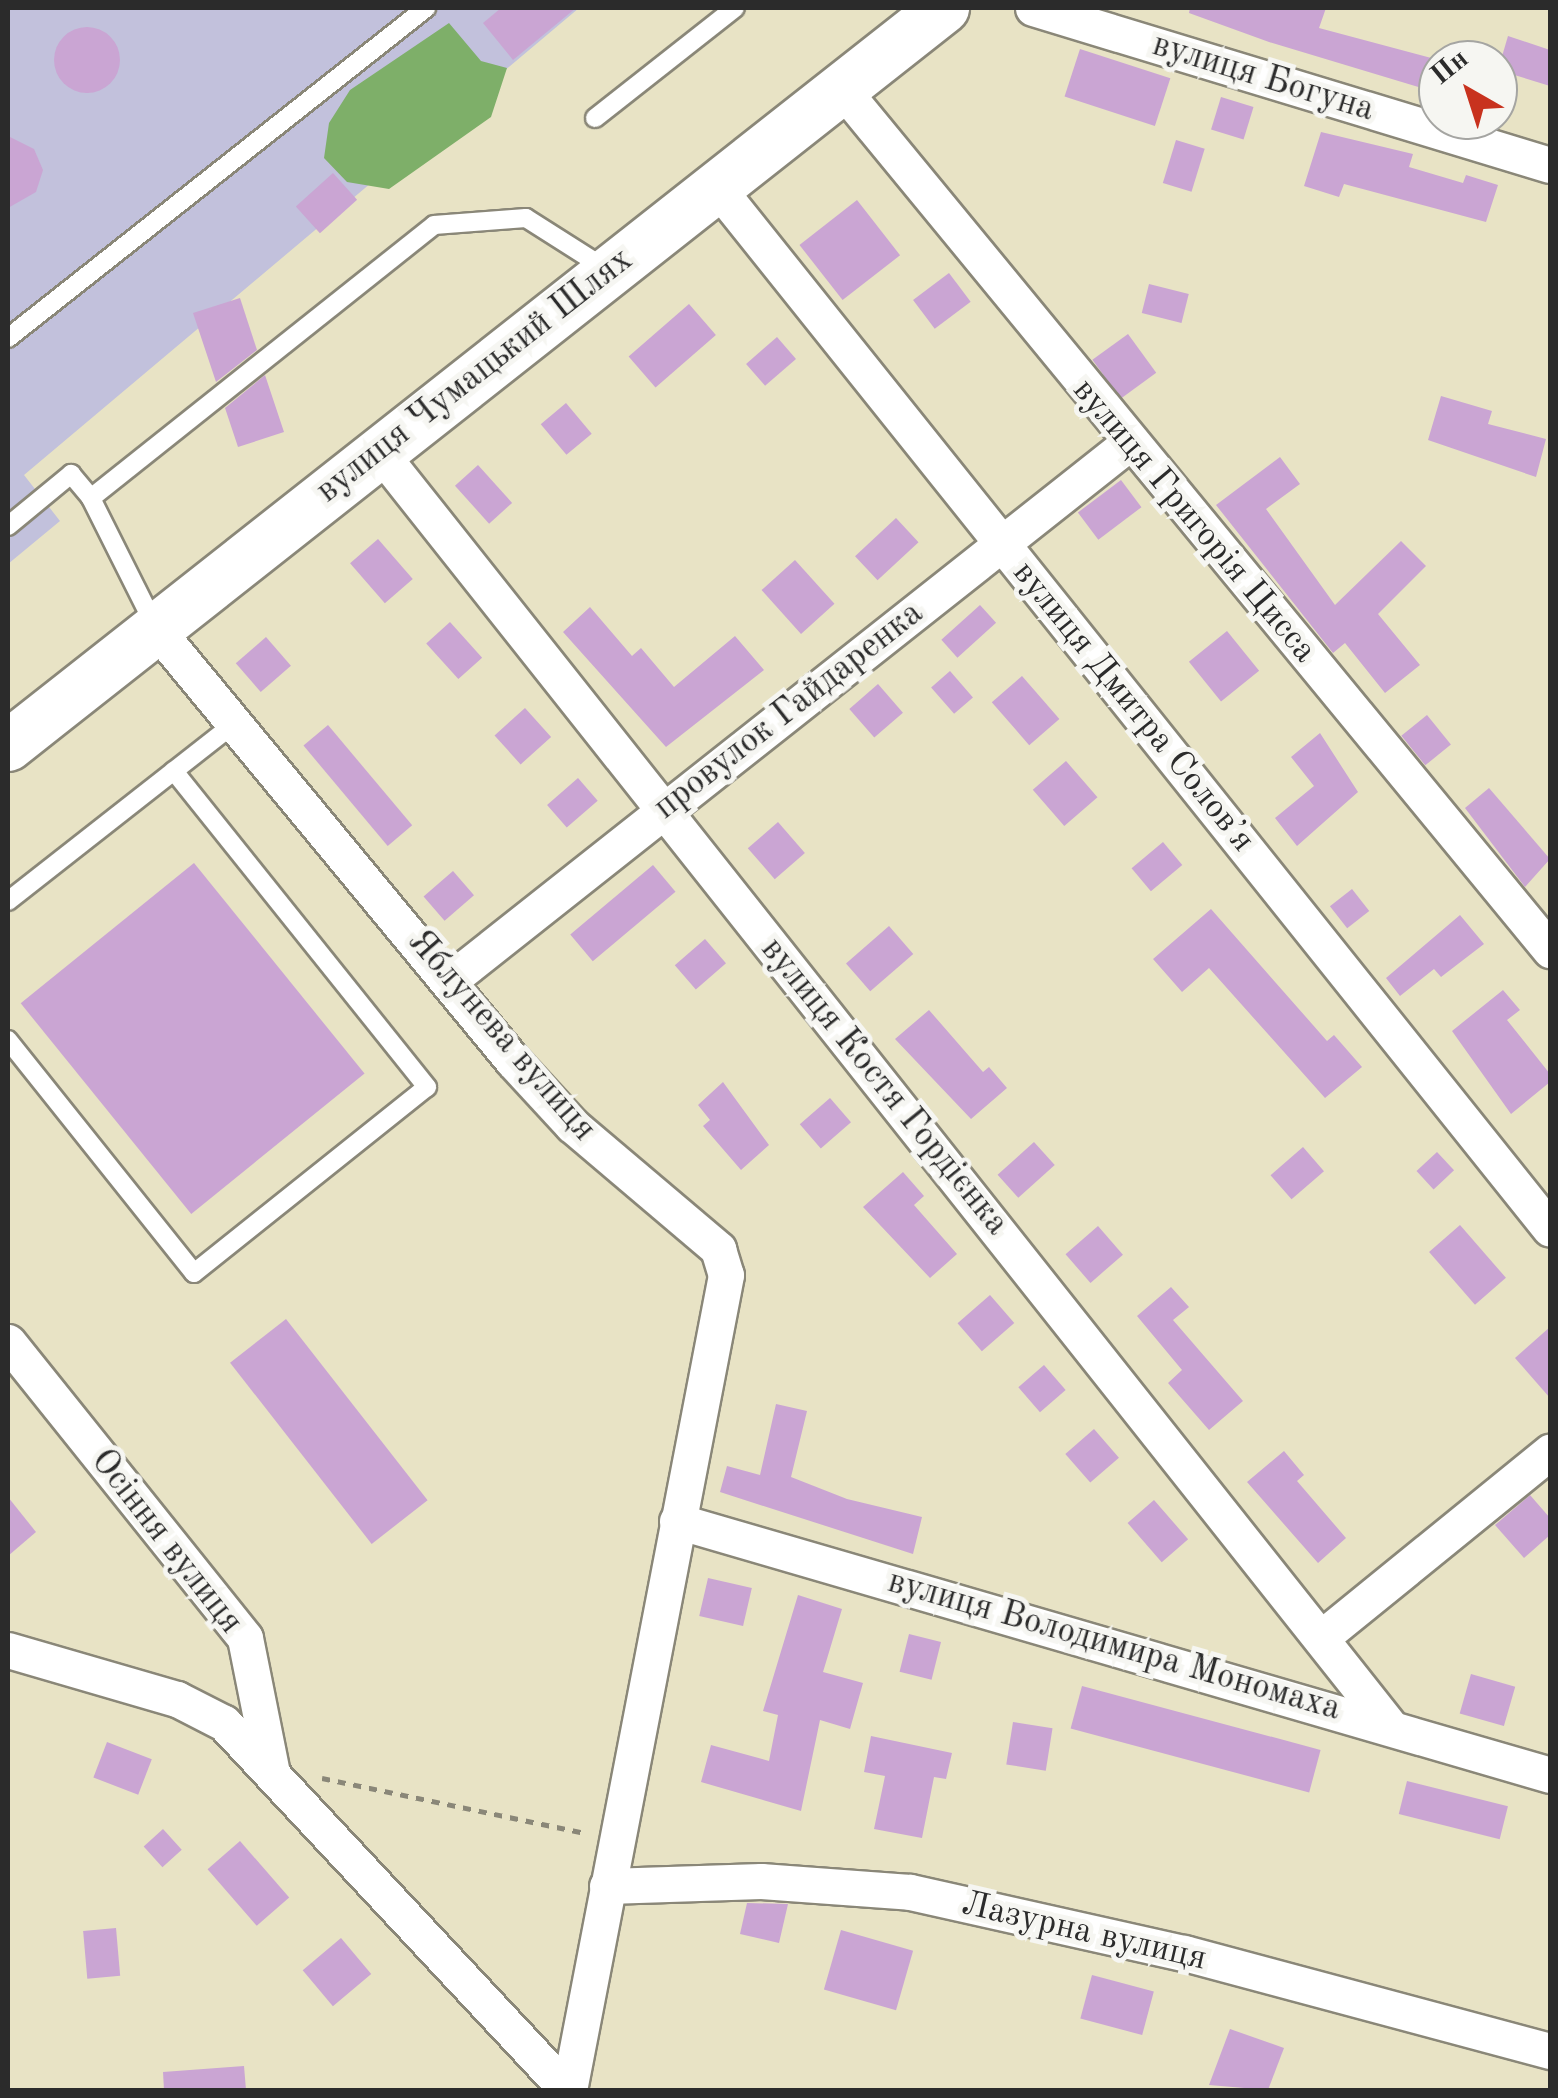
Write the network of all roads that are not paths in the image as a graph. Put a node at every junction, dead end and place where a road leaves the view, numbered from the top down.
1 (426, 8) edge
2 (735, 8) edge
3 (1032, 8) edge
4 (935, 10) edge
5 (842, 89) junction
6 (595, 118) dead end
7 (1550, 165) edge
8 (716, 186) junction
9 (608, 270) junction
10 (8, 338) edge
11 (1128, 443) junction
12 (378, 450) junction
13 (91, 498) junction
14 (8, 526) edge
15 (1002, 543) junction
16 (156, 629) junction
17 (235, 723) junction
18 (8, 746) edge
19 (174, 770) junction
20 (664, 810) junction
21 (8, 901) edge
22 (1550, 950) edge
23 (450, 980) junction
24 (8, 1040) edge
25 (1550, 1228) edge
26 (8, 1342) edge
27 (1550, 1452) edge
28 (677, 1522) junction
29 (1322, 1636) junction
30 (8, 1650) edge
31 (1389, 1725) junction
32 (270, 1768) junction
33 (1550, 1775) edge
34 (607, 1886) junction
35 (1550, 2052) edge
36 (568, 2090) edge

1 - 10 lane
2 - 6 lane
3 - 7 street, вулиця Богуна
4 - 5 main road, вулиця Чумацький Шлях
5 - 8 main road, вулиця Чумацький Шлях
5 - 11 street, вулиця Григорія Цисса
8 - 9 main road, вулиця Чумацький Шлях
8 - 15 street, вулиця Дмитра Соловʼя
9 - 12 main road, вулиця Чумацький Шлях
9 - 13 lane
11 - 15 street, провулок Гайдаренка
11 - 22 street, вулиця Григорія Цисса
12 - 16 main road, вулиця Чумацький Шлях
12 - 20 street, вулиця Костя Гордієнка
13 - 14 lane
13 - 16 lane
15 - 20 street, провулок Гайдаренка
15 - 25 street, вулиця Дмитра Соловʼя
16 - 17 street, Яблунева вулиця
16 - 18 main road, вулиця Чумацький Шлях
17 - 19 lane
17 - 23 street, Яблунева вулиця
19 - 21 lane
19 - 24 lane
20 - 23 street, провулок Гайдаренка
20 - 29 street, вулиця Костя Гордієнка
23 - 28 street, Яблунева вулиця
26 - 32 street, Осіння вулиця
27 - 29 street
28 - 31 street, вулиця Володимира Мономаха
28 - 34 street, Яблунева вулиця
29 - 31 street, вулиця Костя Гордієнка
30 - 32 street
31 - 33 street, вулиця Володимира Мономаха
32 - 36 street
34 - 35 street, Лазурна вулиця
34 - 36 street, Яблунева вулиця

